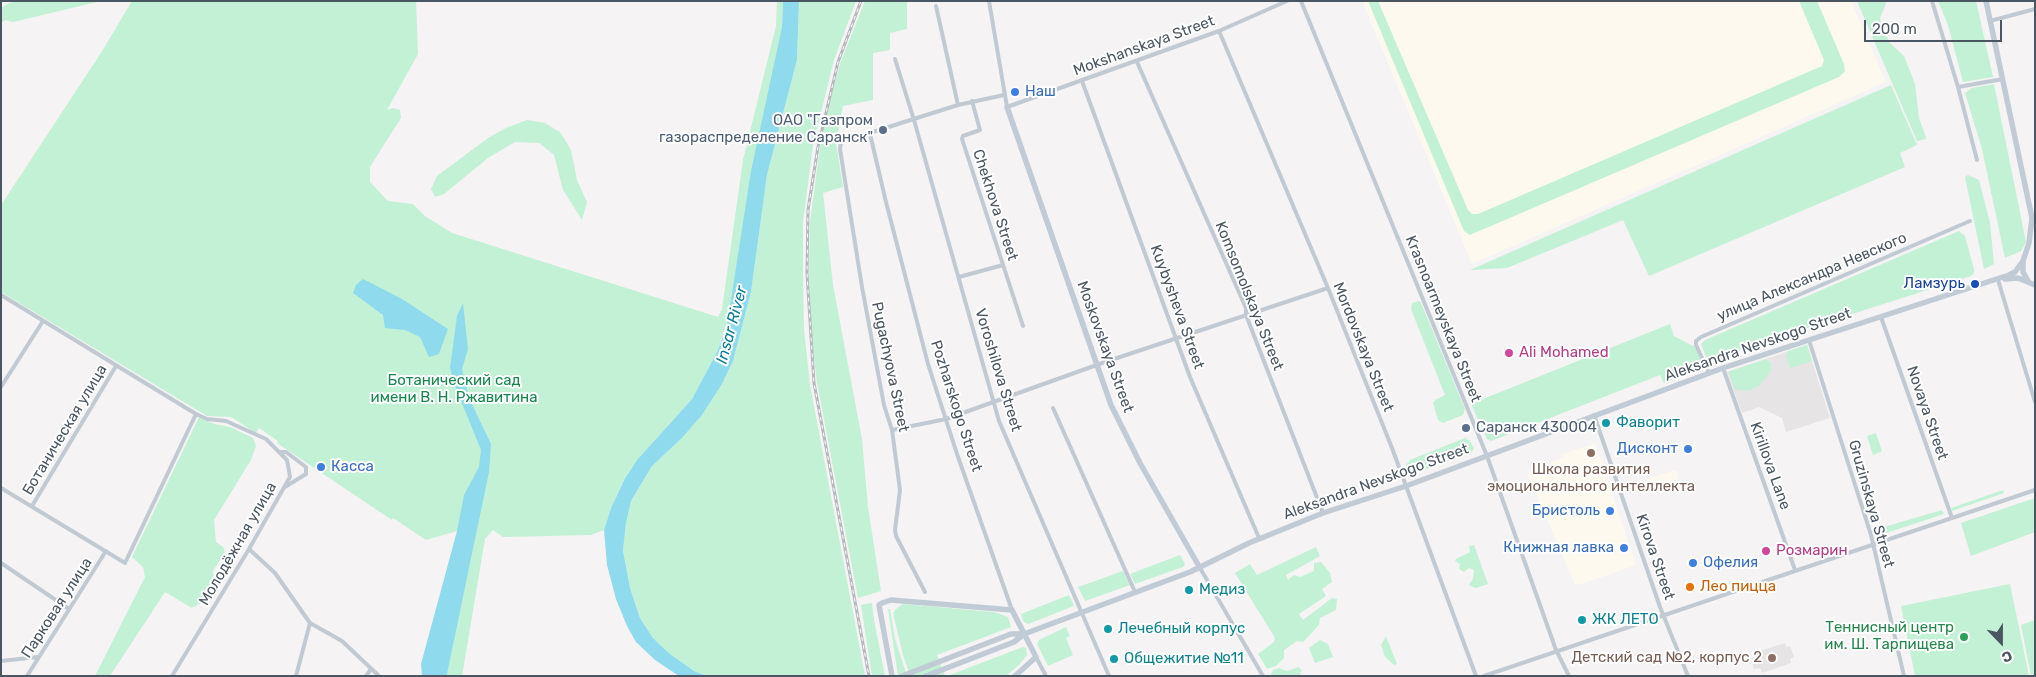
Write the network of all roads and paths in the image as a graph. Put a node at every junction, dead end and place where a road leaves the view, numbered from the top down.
1 (989, 1) edge
2 (1287, 1) edge
3 (1301, 1) edge
4 (1932, 1) edge
5 (1986, 1) edge
6 (936, 6) dead end
7 (2035, 9) edge
8 (1990, 21) junction
9 (1219, 31) junction
10 (896, 59) dead end
11 (1137, 62) junction
12 (2003, 79) junction
13 (1082, 80) junction
14 (1958, 87) junction
15 (1004, 95) junction
16 (972, 101) junction
17 (958, 105) junction
18 (1007, 107) junction
19 (914, 120) junction
20 (870, 134) junction
21 (1977, 160) dead end
22 (1970, 221) dead end
23 (2033, 221) edge
24 (2035, 246) edge
25 (2024, 258) junction
26 (1003, 265) junction
27 (959, 277) junction
28 (1998, 280) junction
29 (2032, 284) edge
30 (1328, 288) junction
31 (1, 295) edge
32 (1246, 315) junction
33 (1881, 316) junction
34 (43, 321) junction
35 (1023, 326) dead end
36 (1176, 338) junction
37 (1809, 340) junction
38 (1096, 365) junction
39 (116, 366) junction
40 (1723, 368) junction
41 (1709, 373) junction
42 (1, 387) edge
43 (994, 401) junction
44 (2035, 402) edge
45 (1053, 408) dead end
46 (196, 414) junction
47 (1594, 415) junction
48 (946, 419) junction
49 (892, 430) junction
50 (279, 452) junction
51 (1487, 456) junction
52 (1406, 486) junction
53 (284, 487) junction
54 (1, 488) edge
55 (2035, 490) edge
56 (32, 506) junction
57 (1323, 513) junction
58 (1952, 518) junction
59 (1259, 538) junction
60 (1873, 544) junction
61 (249, 549) junction
62 (106, 551) junction
63 (1, 564) edge
64 (1200, 568) junction
65 (1795, 570) junction
66 (925, 592) dead end
67 (1135, 592) junction
68 (69, 609) junction
69 (1012, 610) junction
70 (1082, 612) junction
71 (1663, 615) junction
72 (310, 623) junction
73 (1024, 634) junction
74 (1556, 650) junction
75 (38, 657) junction
76 (1036, 657) junction
77 (1, 661) edge
78 (371, 669) junction
79 (26, 676) edge
80 (172, 676) edge
81 (296, 676) edge
82 (366, 676) edge
83 (378, 676) edge
84 (892, 676) edge
85 (902, 676) edge
86 (926, 676) edge
87 (1015, 676) edge
88 (1046, 676) edge
89 (1109, 676) edge
90 (1263, 676) edge
91 (1476, 676) edge
92 (1484, 676) edge
93 (1568, 676) edge
94 (1688, 676) edge
95 (1904, 676) edge

1 - 15 street, Moskovskaya Street
2 - 9 street, Mokshanskaya Street
3 - 51 street, Krasnoarmeyskaya Street
4 - 14 street
5 - 8 main road
6 - 17 street
7 - 8 street
8 - 12 main road
9 - 11 street, Mokshanskaya Street
9 - 30 street, Mordovskaya Street
10 - 19 street, Voroshilova Street
11 - 13 street, Mokshanskaya Street
11 - 32 street, Komsomolskaya Street
12 - 14 street
12 - 23 main road
13 - 18 street, Mokshanskaya Street
13 - 36 street, Kuybysheva Street
14 - 21 street
15 - 16 street
15 - 18 street, Moskovskaya Street
16 - 17 street
16 - 26 street, Chekhova Street
17 - 19 street
18 - 38 main road, Moskovskaya Street
19 - 20 street
19 - 27 street, Voroshilova Street
20 - 48 street, Pozharskogo Street
20 - 49 street, Pugachyova Street
22 - 41 street, улица Александра Невского
23 - 25 main road
24 - 25 main road
25 - 28 main road
25 - 29 main road
26 - 27 street
26 - 35 street, Chekhova Street
27 - 43 street, Voroshilova Street
28 - 29 main road
28 - 33 main road, Aleksandra Nevskogo Street
28 - 44 street
30 - 32 street
30 - 52 street, Mordovskaya Street
31 - 34 street, Молодёжная улица
32 - 36 street
32 - 57 street, Komsomolskaya Street
33 - 37 main road, Aleksandra Nevskogo Street
33 - 58 street, Novaya Street
34 - 39 street, Молодёжная улица
34 - 42 street
36 - 38 street
36 - 59 street, Kuybysheva Street
37 - 40 main road, Aleksandra Nevskogo Street
37 - 60 street, Gruzinskaya Street
38 - 43 street
38 - 64 main road, Moskovskaya Street
39 - 46 street, Молодёжная улица
39 - 56 street, Ботаническая улица
40 - 41 main road, Aleksandra Nevskogo Street
40 - 65 street, Kirillova Lane
41 - 47 main road, Aleksandra Nevskogo Street
43 - 48 street
43 - 70 street, Voroshilova Street
45 - 67 street
46 - 50 street, Молодёжная улица
46 - 62 street
47 - 51 main road, Aleksandra Nevskogo Street
47 - 71 street, Kirova Street
48 - 49 street
48 - 69 street, Pozharskogo Street
49 - 66 street, Pugachyova Street
50 - 53 street, Молодёжная улица
50 - 53 street
51 - 52 main road, Aleksandra Nevskogo Street
51 - 74 street, Krasnoarmeyskaya Street
52 - 57 main road, Aleksandra Nevskogo Street
52 - 91 street, Mordovskaya Street
53 - 61 street, Молодёжная улица
54 - 56 street
55 - 58 street
56 - 62 street
57 - 59 main road, Aleksandra Nevskogo Street
58 - 60 street
59 - 64 main road, Aleksandra Nevskogo Street
60 - 65 street
60 - 95 street, Gruzinskaya Street
61 - 72 street
61 - 80 street, Молодёжная улица
62 - 68 street, Парковая улица
63 - 68 street
64 - 67 main road, Aleksandra Nevskogo Street
64 - 90 street, Moskovskaya Street
65 - 71 street
67 - 70 main road, Aleksandra Nevskogo Street
68 - 75 street, Парковая улица
69 - 73 main road, Pozharskogo Street
69 - 84 main road
70 - 73 main road, Aleksandra Nevskogo Street
70 - 89 street, Voroshilova Street
71 - 74 street
71 - 94 street, Kirova Street
72 - 78 street
72 - 81 street
73 - 76 main road, Pozharskogo Street
73 - 85 main road
73 - 86 main road
74 - 92 street
74 - 93 street, Krasnoarmeyskaya Street
75 - 77 street
75 - 79 street, Парковая улица
76 - 87 main road
76 - 88 street, Pozharskogo Street
78 - 82 street
78 - 83 street

